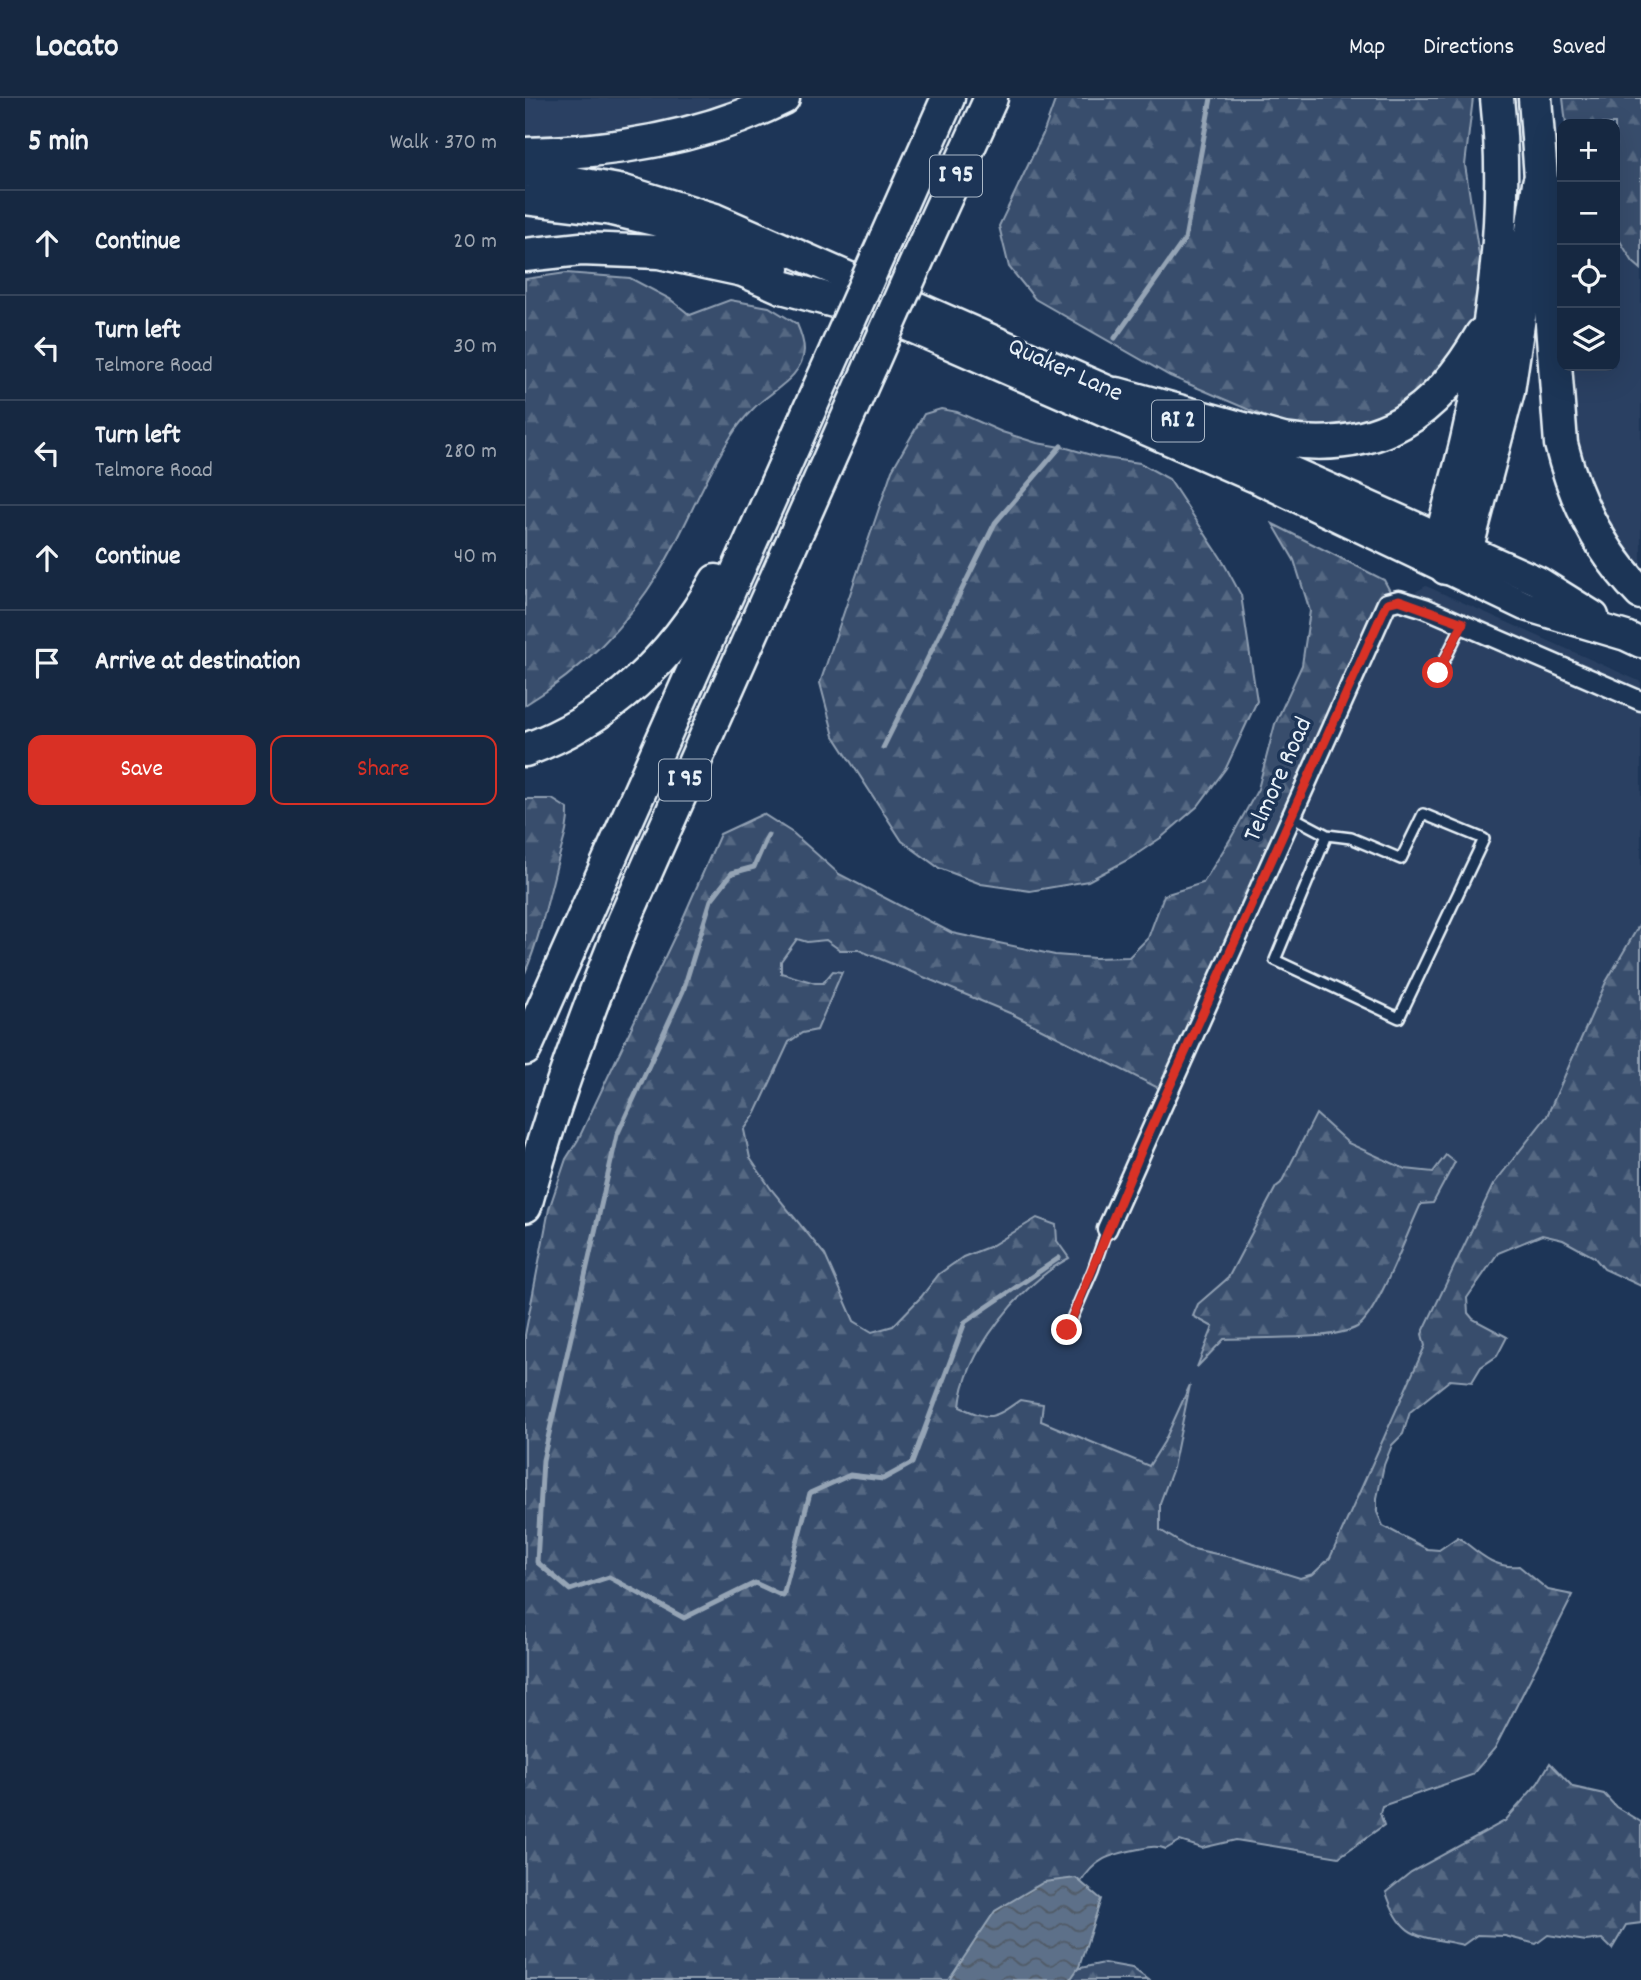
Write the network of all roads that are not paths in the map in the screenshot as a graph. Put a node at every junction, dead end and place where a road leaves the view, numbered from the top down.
1 (783, 98) edge
2 (948, 98) edge
3 (991, 98) edge
4 (1497, 98) edge
5 (1535, 98) edge
6 (525, 154) edge
7 (525, 172) edge
8 (1539, 183) junction
9 (525, 200) edge
10 (525, 255) edge
11 (871, 311) junction
12 (1490, 321) junction
13 (836, 350) junction
14 (1117, 394) junction
15 (1451, 553) junction
16 (1641, 593) edge
17 (1463, 623) junction
18 (1633, 639) edge
19 (1438, 673) dead end
20 (1641, 701) edge
21 (525, 750) edge
22 (1291, 816) junction
23 (1327, 835) junction
24 (525, 1049) edge
25 (525, 1206) edge
26 (1107, 1229) joint
27 (1067, 1330) dead end

1 - 6 highway
2 - 13 highway, I 95, bridge
3 - 25 highway, I 95, bridge
4 - 12 highway
5 - 8 highway
7 - 14 main road, Quaker Lane / RI 2
8 - 15 highway
8 - 16 highway
9 - 11 main road, Quaker Lane / RI 2
10 - 11 highway
11 - 15 main road, Quaker Lane / RI 2
12 - 14 highway
12 - 15 highway
13 - 21 highway
13 - 24 highway, I 95
14 - 15 main road, Quaker Lane / RI 2
15 - 18 main road, Quaker Lane / RI 2
17 - 19 lane
17 - 20 street, Telmore Road
17 - 22 street, Telmore Road
22 - 23 lane
22 - 26 street, Telmore Road
23 - 23 lane
26 - 27 lane

